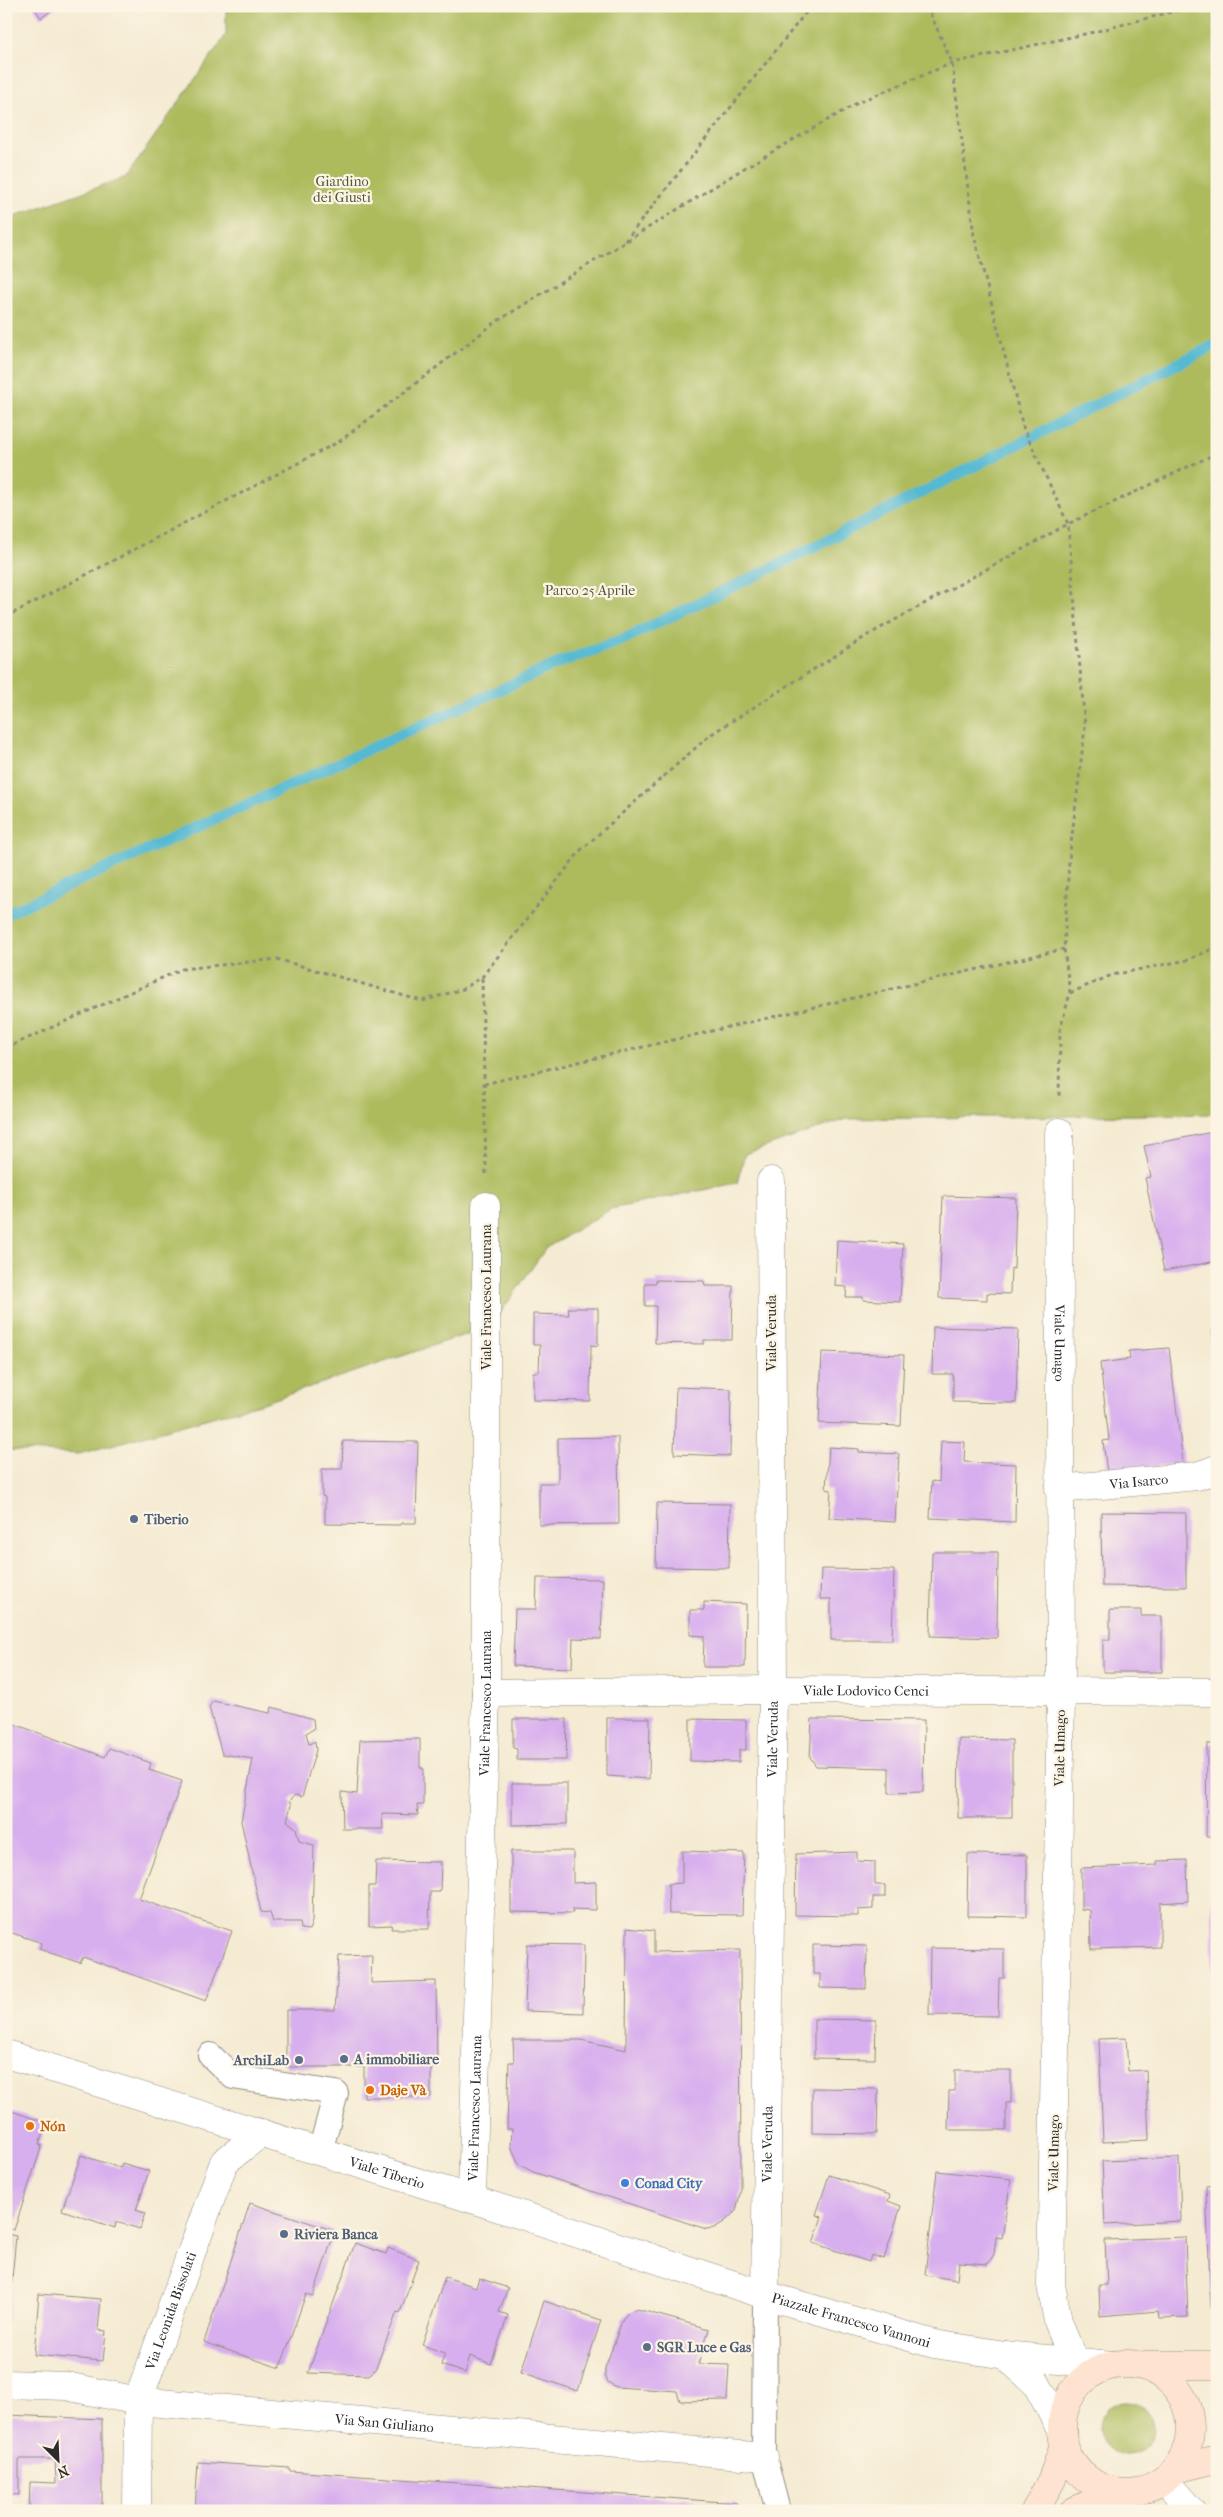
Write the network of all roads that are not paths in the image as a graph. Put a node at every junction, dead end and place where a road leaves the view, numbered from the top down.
1 (1059, 1132) road end
2 (771, 1181) dead end
3 (486, 1206) road end
4 (1217, 1469) edge
5 (1059, 1490) junction
6 (773, 1690) junction
7 (1217, 1692) edge
8 (486, 1693) junction
9 (1061, 1693) junction
10 (6, 2054) edge
11 (210, 2055) dead end
12 (261, 2133) junction
13 (324, 2137) dead end
14 (472, 2198) junction
15 (765, 2296) junction
16 (1005, 2355) junction
17 (1072, 2360) junction
18 (1217, 2364) edge
19 (1112, 2365) junction
20 (1145, 2365) junction
21 (6, 2384) edge
22 (138, 2401) junction
23 (1063, 2438) junction
24 (764, 2457) junction
25 (1217, 2458) edge
26 (1170, 2475) junction
27 (1117, 2492) junction
28 (137, 2511) edge
29 (778, 2511) edge
30 (1035, 2511) edge
31 (1074, 2511) edge
32 (1191, 2511) edge

1 - 5 street, Viale Umago
2 - 6 street, Viale Veruda
3 - 8 street, Viale Francesco Laurana
4 - 5 street, Via Isarco
5 - 9 street, Viale Umago
6 - 8 street, Viale Lodovico Cenci
6 - 9 street, Viale Lodovico Cenci
6 - 15 street, Viale Veruda
7 - 9 street, Viale Lodovico Cenci
8 - 14 street, Viale Francesco Laurana
9 - 17 street, Viale Umago
10 - 12 street, Viale Tiberio
11 - 13 street
12 - 14 street, Viale Tiberio
12 - 22 street, Via Leonida Bissolati
14 - 15 street, Viale Tiberio
15 - 16 street, Piazzale Francesco Vannoni
15 - 24 street, Piazzale Francesco Vannoni
16 - 17 street, Piazzale Francesco Vannoni
16 - 23 street
17 - 19 street, Piazzale Francesco Vannoni
18 - 20 main road
19 - 20 main road
19 - 23 main road
20 - 26 main road
21 - 22 street, Via San Giuliano
22 - 24 street, Via San Giuliano
22 - 28 street, Via Leonida Bissolati
23 - 27 main road
23 - 30 main road
24 - 29 street, Piazzale Francesco Vannoni
25 - 26 main road
26 - 27 main road
26 - 32 street
27 - 31 main road

